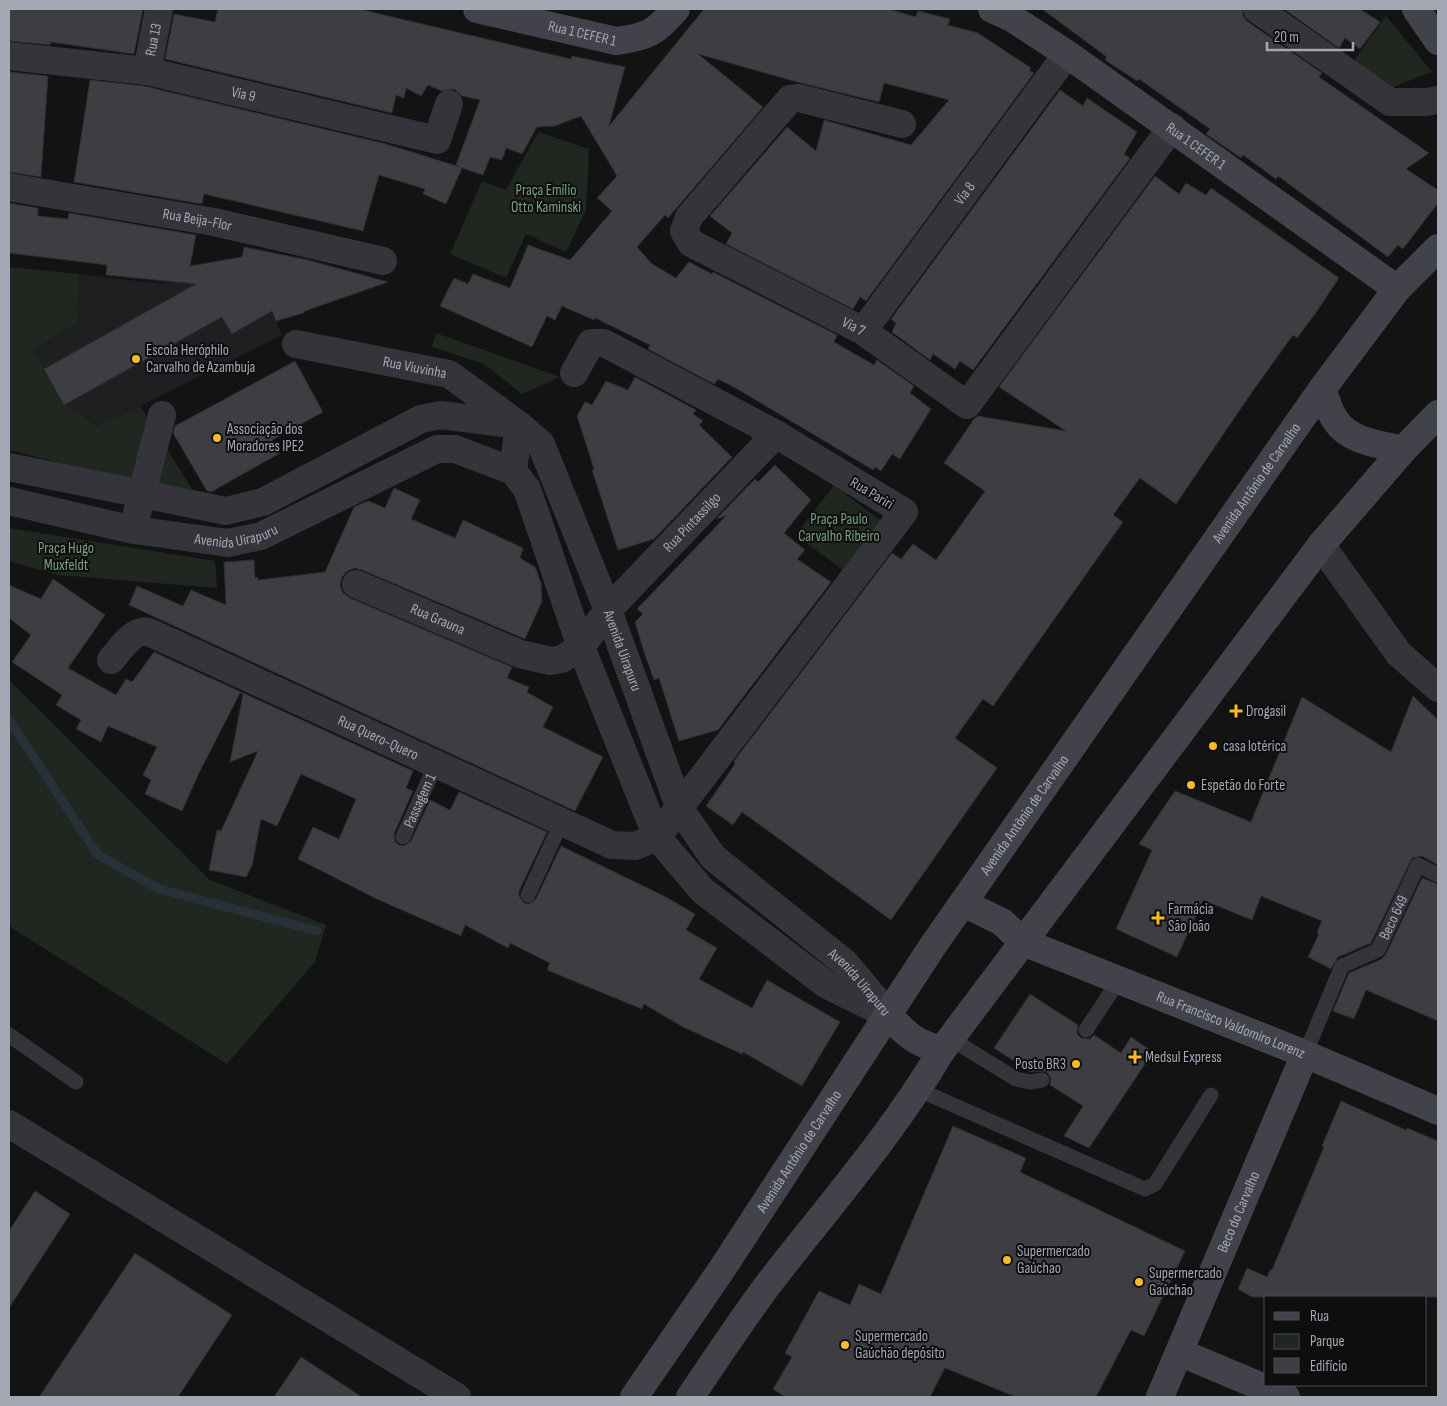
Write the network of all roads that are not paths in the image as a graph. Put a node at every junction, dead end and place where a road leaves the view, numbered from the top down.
1 (159, 9) edge
2 (477, 9) edge
3 (676, 9) edge
4 (992, 9) edge
5 (1257, 9) edge
6 (1416, 9) edge
7 (1438, 42) edge
8 (1067, 54) junction
9 (9, 56) edge
10 (147, 71) junction
11 (1438, 100) edge
12 (449, 104) dead end
13 (902, 124) dead end
14 (1172, 128) junction
15 (9, 187) edge
16 (1438, 248) edge
17 (383, 261) dead end
18 (1397, 289) junction
19 (863, 331) junction
20 (296, 344) dead end
21 (574, 373) dead end
22 (1322, 389) junction
23 (1438, 414) edge
24 (162, 416) dead end
25 (519, 425) junction
26 (776, 434) junction
27 (1403, 450) junction
28 (9, 467) edge
29 (513, 472) junction
30 (142, 496) junction
31 (9, 502) edge
32 (134, 530) junction
33 (1321, 545) junction
34 (356, 584) dead end
35 (608, 610) junction
36 (581, 647) junction
37 (111, 660) dead end
38 (1438, 688) edge
39 (436, 764) junction
40 (680, 809) junction
41 (561, 823) junction
42 (403, 837) dead end
43 (657, 837) junction
44 (1438, 874) edge
45 (528, 895) dead end
46 (963, 903) junction
47 (1023, 942) junction
48 (1119, 980) junction
49 (889, 1015) junction
50 (1086, 1030) dead end
51 (9, 1035) edge
52 (947, 1045) junction
53 (1305, 1054) junction
54 (1042, 1080) dead end
55 (76, 1082) dead end
56 (918, 1090) junction
57 (1211, 1095) dead end
58 (1438, 1111) edge
59 (9, 1124) edge
60 (1179, 1352) junction
61 (456, 1397) edge
62 (634, 1397) edge
63 (690, 1397) edge
64 (1160, 1397) edge
65 (1286, 1397) edge

1 - 10 street, Rua 13
2 - 3 main road, Rua 1 CEFER 1
4 - 8 main road, Rua 1 CEFER 1
5 - 11 street
6 - 7 main road
8 - 14 main road, Rua 1 CEFER 1
8 - 19 street, Via 8
9 - 10 street, Via 9
10 - 12 street, Via 9
13 - 19 street, Via 7
14 - 18 main road, Rua 1 CEFER 1
14 - 19 street, Via 7
15 - 17 street, Rua Beija-Flor
16 - 18 main road, Avenida Antônio de Carvalho
18 - 22 main road, Avenida Antônio de Carvalho
20 - 25 street, Rua Viuvinha
21 - 26 street, Rua Pariri
22 - 27 main road
22 - 46 main road, Avenida Antônio de Carvalho
23 - 27 main road
24 - 30 street
25 - 29 street
25 - 30 street, Avenida Uirapuru
25 - 35 street, Avenida Uirapuru
26 - 35 street, Rua Pintassilgo
26 - 40 street, Rua Pariri
27 - 33 main road
28 - 30 street, Avenida Uirapuru
29 - 32 street, Avenida Uirapuru
29 - 36 street, Avenida Uirapuru
30 - 32 street
31 - 32 street, Avenida Uirapuru
33 - 38 street
33 - 47 main road
34 - 36 street, Rua Grauna
35 - 36 street, Rua Pintassilgo
35 - 40 street, Avenida Uirapuru
36 - 43 street, Avenida Uirapuru
37 - 39 street, Rua Quero-Quero
39 - 41 street, Rua Quero-Quero
39 - 42 lane, Passagem 1
40 - 43 street, Rua Pariri
40 - 49 street, Avenida Uirapuru
41 - 43 street, Rua Quero-Quero
41 - 45 lane
43 - 49 street, Avenida Uirapuru
44 - 53 lane, Beco 649
46 - 47 main road
46 - 49 main road, Avenida Antônio de Carvalho
47 - 48 main road, Rua Francisco Valdomiro Lorenz
47 - 52 main road
48 - 50 lane
48 - 53 main road, Rua Francisco Valdomiro Lorenz
49 - 52 main road
49 - 62 main road, Avenida Antônio de Carvalho
51 - 55 lane
52 - 54 lane
52 - 56 main road
53 - 58 main road, Rua Francisco Valdomiro Lorenz
53 - 60 main road, Beco do Carvalho
56 - 57 lane
56 - 63 main road
59 - 61 street
60 - 64 main road, Beco do Carvalho
60 - 65 main road

